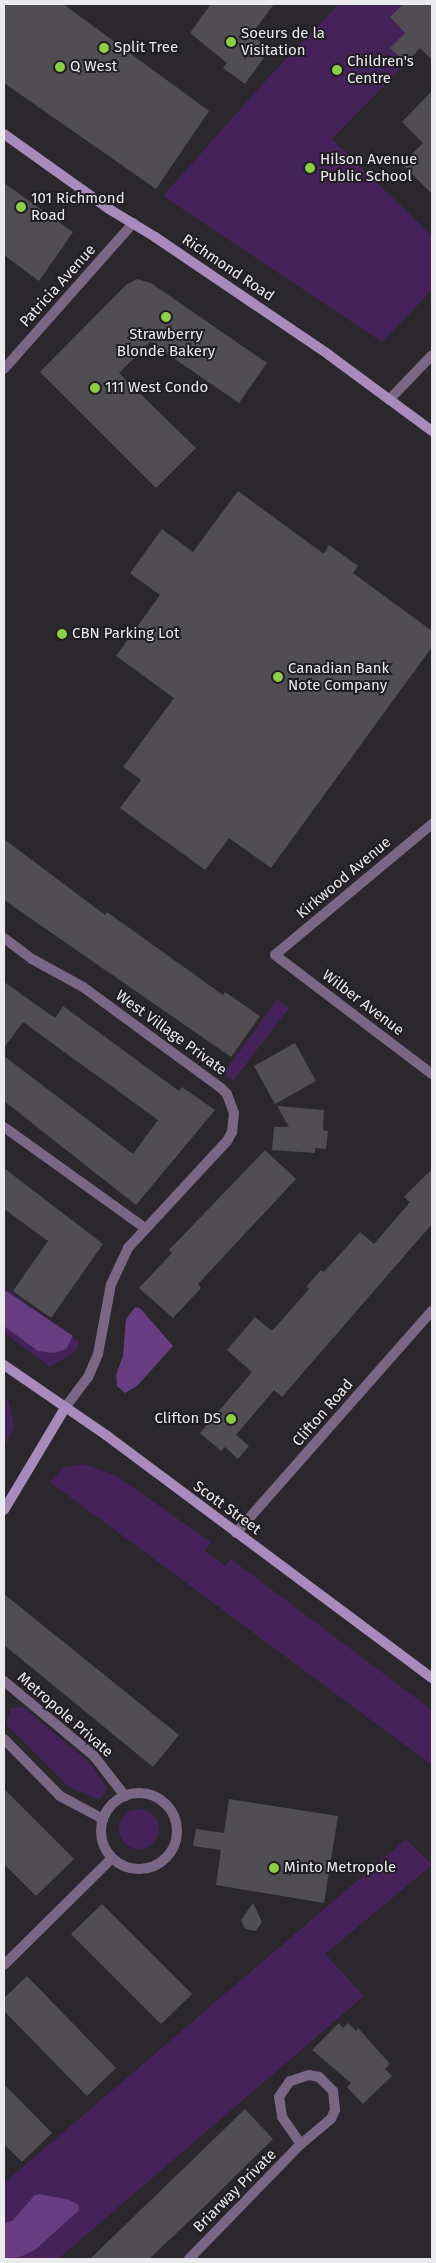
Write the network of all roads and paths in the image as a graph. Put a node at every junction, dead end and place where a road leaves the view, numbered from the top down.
1 (4, 134) edge
2 (133, 223) junction
3 (432, 355) edge
4 (4, 368) edge
5 (389, 400) junction
6 (432, 431) edge
7 (432, 824) edge
8 (5, 942) edge
9 (275, 955) joint
10 (432, 1074) edge
11 (4, 1127) edge
12 (145, 1228) junction
13 (432, 1312) edge
14 (4, 1365) edge
15 (65, 1408) junction
16 (4, 1510) edge
17 (236, 1533) junction
18 (432, 1678) edge
19 (4, 1681) edge
20 (4, 1739) edge
21 (125, 1796) junction
22 (102, 1819) junction
23 (112, 1858) junction
24 (4, 1965) edge
25 (301, 2144) junction
26 (189, 2259) edge

1 - 2 main road, Richmond Road
2 - 4 street, Patricia Avenue
2 - 5 main road, Richmond Road
3 - 5 street
5 - 6 main road, Richmond Road
7 - 9 street, Kirkwood Avenue
8 - 12 street, West Village Private
9 - 10 street, Wilber Avenue
11 - 12 street
12 - 15 street, West Village Private
13 - 17 street, Clifton Road
14 - 15 main road, Scott Street
15 - 16 main road
15 - 17 main road, Scott Street
17 - 18 main road, Scott Street
19 - 21 street, Metropole Private
20 - 22 street
21 - 22 street
21 - 23 street
22 - 23 street
23 - 24 street
25 - 25 street, Briarway Private
25 - 26 street, Briarway Private

